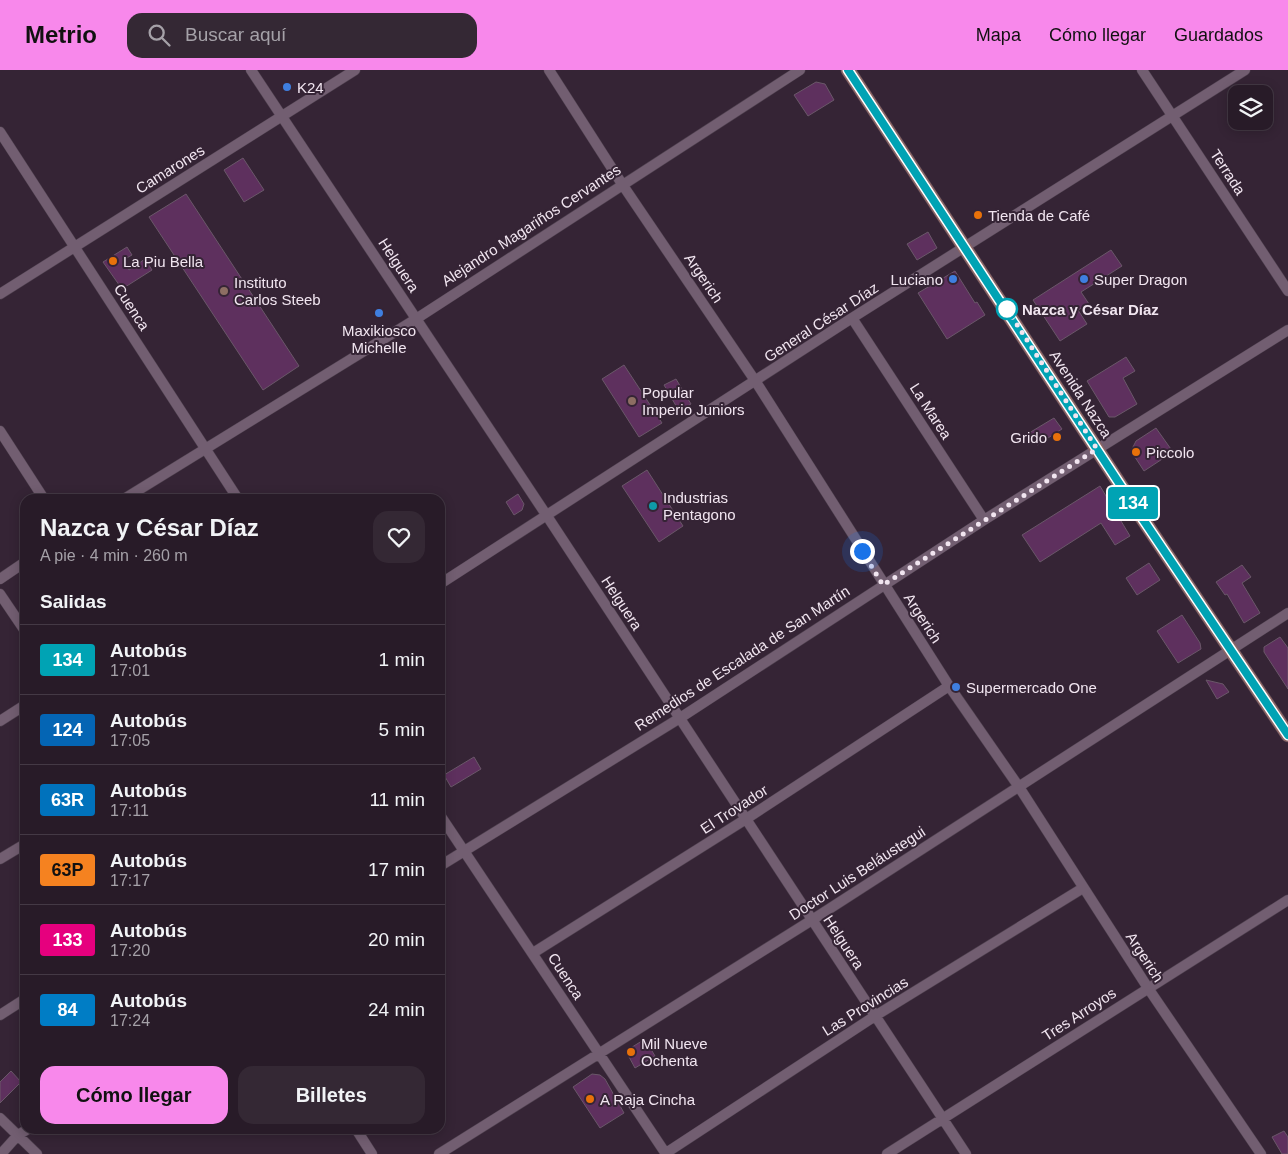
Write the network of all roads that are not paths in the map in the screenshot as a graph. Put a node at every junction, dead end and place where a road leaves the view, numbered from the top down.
1 (251, 70) edge
2 (355, 70) edge
3 (549, 70) edge
4 (800, 70) edge
5 (848, 70) edge
6 (1142, 70) edge
7 (1245, 70) edge
8 (1174, 116) junction
9 (282, 117) junction
10 (0, 132) edge
11 (622, 184) junction
12 (74, 245) junction
13 (967, 248) junction
14 (1288, 291) edge
15 (0, 294) edge
16 (852, 318) junction
17 (416, 319) junction
18 (1288, 330) edge
19 (756, 382) junction
20 (0, 431) edge
21 (207, 449) junction
22 (1097, 449) junction
23 (41, 494) edge
24 (132, 494) edge
25 (235, 494) edge
26 (547, 516) junction
27 (984, 520) junction
28 (20, 565) edge
29 (0, 579) edge
30 (445, 581) edge
31 (883, 585) junction
32 (0, 594) edge
33 (1288, 613) edge
34 (20, 624) edge
35 (1231, 649) junction
36 (949, 686) junction
37 (20, 708) edge
38 (680, 718) junction
39 (0, 721) edge
40 (1288, 735) edge
41 (1019, 787) junction
42 (746, 819) junction
43 (445, 822) edge
44 (20, 847) edge
45 (464, 851) junction
46 (0, 859) edge
47 (445, 863) edge
48 (1083, 888) junction
49 (1288, 900) edge
50 (812, 920) junction
51 (533, 953) junction
52 (1148, 988) junction
53 (20, 1002) edge
54 (0, 1015) edge
55 (875, 1016) junction
56 (597, 1053) junction
57 (0, 1118) edge
58 (943, 1119) junction
59 (359, 1134) edge
60 (18, 1135) junction
61 (1, 1154) edge
62 (38, 1154) edge
63 (372, 1154) edge
64 (438, 1154) edge
65 (666, 1154) edge
66 (887, 1154) edge
67 (966, 1154) edge
68 (1261, 1154) edge

1 - 9 street, Helguera
2 - 9 street, Camarones
3 - 11 street, Argerich
4 - 11 street, Alejandro Magariños Cervantes
5 - 13 main road, Avenida Nazca
6 - 8 street, Terrada
7 - 8 street, General César Díaz
8 - 13 street, General César Díaz
8 - 14 street, Terrada
9 - 12 street, Camarones
9 - 17 street, Helguera
10 - 12 street, Cuenca
11 - 17 street, Alejandro Magariños Cervantes
11 - 19 street, Argerich
12 - 15 street, Camarones
12 - 21 street, Cuenca
13 - 16 street, General César Díaz
13 - 22 main road, Avenida Nazca
16 - 19 street, General César Díaz
16 - 27 street, La Marea
17 - 21 street, Alejandro Magariños Cervantes
17 - 26 street, Helguera
18 - 22 street, Remedios de Escalada de San Martín
19 - 26 street, General César Díaz
19 - 31 street, Argerich
20 - 23 street
21 - 24 street, Alejandro Magariños Cervantes
21 - 25 street, Cuenca
22 - 27 street, Remedios de Escalada de San Martín
22 - 35 main road, Avenida Nazca
26 - 30 street, General César Díaz
26 - 38 street, Helguera
27 - 31 street, Remedios de Escalada de San Martín
28 - 29 street
31 - 36 street, Argerich
31 - 38 street, Remedios de Escalada de San Martín
32 - 34 street
33 - 35 street, Doctor Luis Beláustegui
35 - 40 main road, Avenida Nazca
35 - 41 street, Doctor Luis Beláustegui
36 - 41 street, Argerich
36 - 42 street, El Trovador
37 - 39 street
38 - 42 street, Helguera
38 - 45 street, Remedios de Escalada de San Martín
41 - 48 street, Argerich
41 - 50 street, Doctor Luis Beláustegui
42 - 50 street, Helguera
42 - 51 street, El Trovador
43 - 45 street, Cuenca
44 - 46 street
45 - 47 street, Remedios de Escalada de San Martín
45 - 51 street, Cuenca
48 - 52 street, Argerich
48 - 55 street, Las Provincias
49 - 52 street, Tres Arroyos
50 - 55 street, Helguera
50 - 56 street, Doctor Luis Beláustegui
51 - 56 street, Cuenca
52 - 58 street, Tres Arroyos
52 - 68 street, Argerich
53 - 54 street
55 - 58 street, Helguera
55 - 65 street, Las Provincias
56 - 64 street, Doctor Luis Beláustegui
56 - 65 street, Cuenca
57 - 60 street
58 - 66 street, Tres Arroyos
58 - 67 street, Helguera
59 - 63 street
60 - 61 street
60 - 62 street

